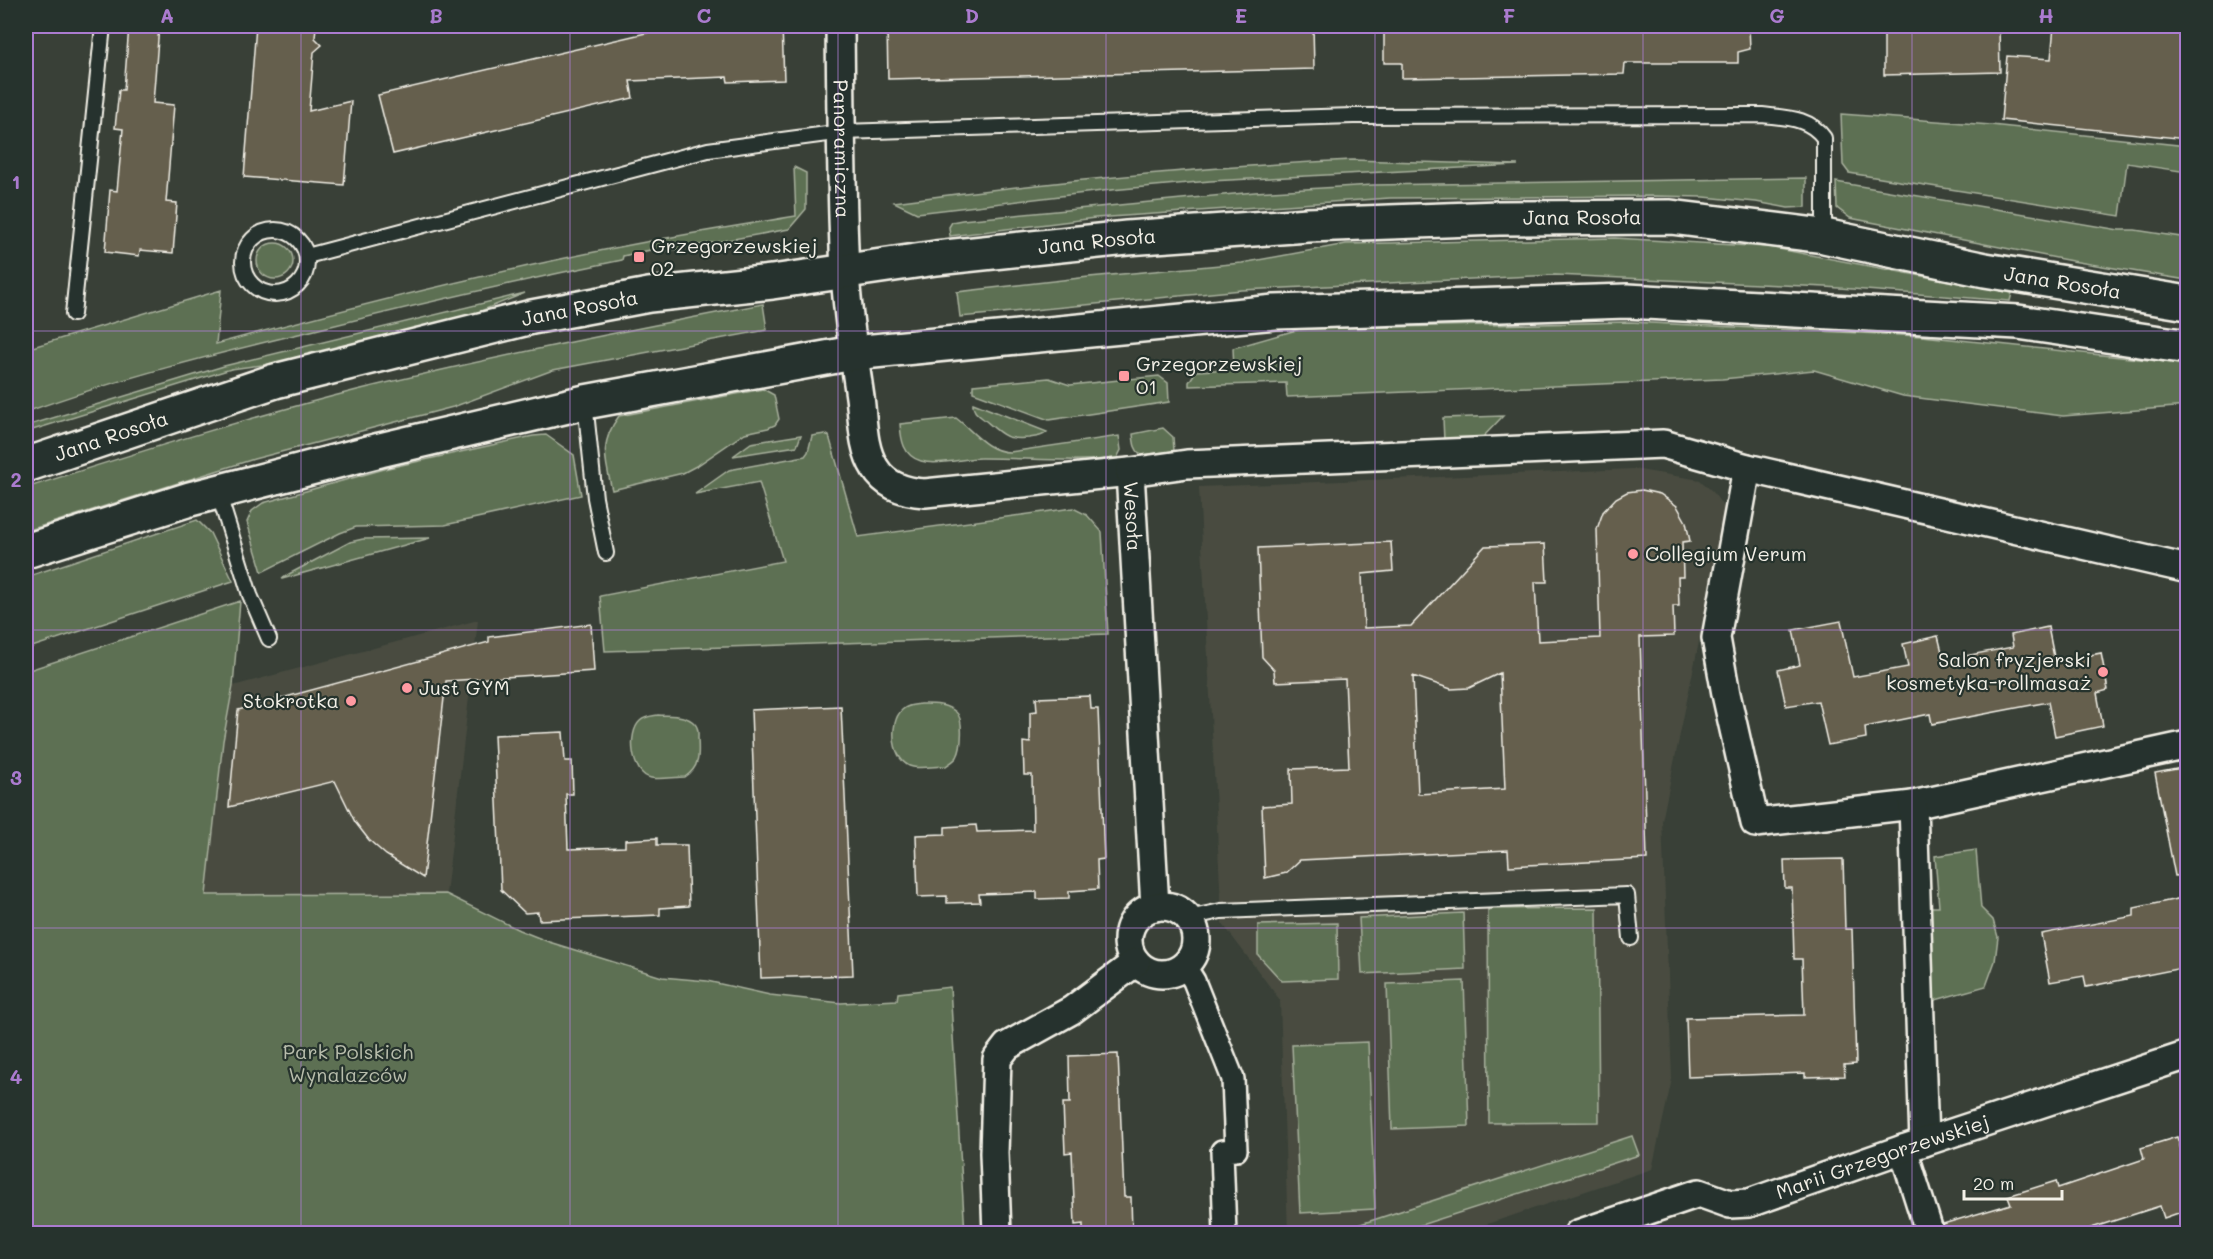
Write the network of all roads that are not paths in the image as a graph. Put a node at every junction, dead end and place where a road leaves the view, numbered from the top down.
1 (103, 26) edge
2 (840, 26) edge
3 (842, 132) junction
4 (1824, 236) junction
5 (307, 256) junction
6 (845, 271) junction
7 (2187, 303) edge
8 (73, 315) dead end
9 (2187, 347) edge
10 (853, 353) junction
11 (585, 402) junction
12 (26, 465) edge
13 (1747, 468) junction
14 (1130, 472) junction
15 (218, 492) junction
16 (26, 551) edge
17 (606, 553) dead end
18 (2187, 569) edge
19 (269, 639) dead end
20 (2187, 745) edge
21 (1913, 805) junction
22 (1155, 907) junction
23 (1188, 918) junction
24 (1631, 938) dead end
25 (1136, 962) junction
26 (1184, 965) junction
27 (2187, 1055) edge
28 (1914, 1145) junction
29 (998, 1233) edge
30 (1225, 1233) edge
31 (1578, 1233) edge
32 (1930, 1233) edge

1 - 8 lane
2 - 3 street, Panoramiczna
3 - 4 lane
3 - 5 lane
3 - 6 street, Panoramiczna
4 - 6 main road, Jana Rosoła
4 - 7 main road, Jana Rosoła
5 - 5 lane
6 - 10 street, Panoramiczna
6 - 12 main road, Jana Rosoła
9 - 10 main road
10 - 11 main road
10 - 14 street, Wesoła
11 - 15 main road
11 - 17 lane
13 - 14 street
13 - 18 street
13 - 21 street
14 - 22 street, Wesoła
15 - 16 main road
15 - 19 lane
20 - 21 street
21 - 28 street
22 - 23 street
22 - 25 street
23 - 24 lane
23 - 26 street
25 - 26 street
25 - 29 street
26 - 30 street
27 - 28 street, Marii Grzegorzewskiej
28 - 31 street, Marii Grzegorzewskiej
28 - 32 street

